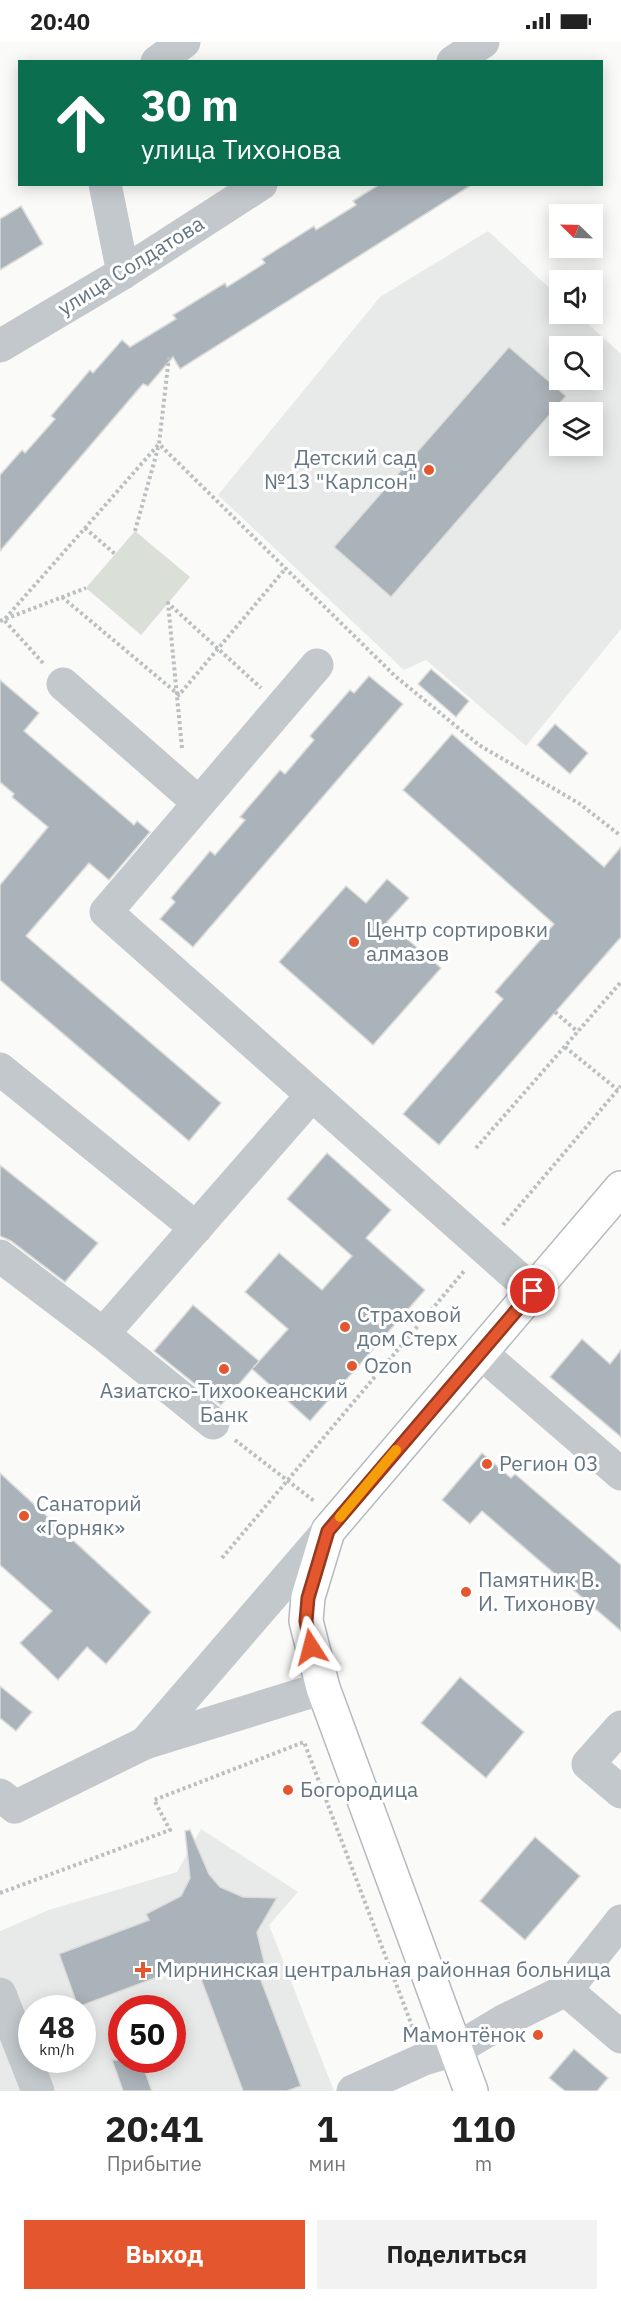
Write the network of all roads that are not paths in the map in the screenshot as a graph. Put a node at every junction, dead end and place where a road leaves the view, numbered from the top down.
1 (184, 42) edge
2 (483, 42) edge
3 (160, 60) edge
4 (456, 60) edge
5 (105, 186) edge
6 (258, 186) edge
7 (123, 273) junction
8 (0, 346) edge
9 (317, 665) dead end
10 (63, 684) road end
11 (192, 797) junction
12 (0, 1069) edge
13 (312, 1095) junction
14 (621, 1188) edge
15 (196, 1228) junction
16 (0, 1256) edge
17 (533, 1291) junction
18 (103, 1334) junction
19 (480, 1352) junction
20 (213, 1423) road end
21 (621, 1474) edge
22 (333, 1525) junction
23 (323, 1688) junction
24 (621, 1727) edge
25 (145, 1743) junction
26 (621, 1792) edge
27 (5, 1805) edge
28 (621, 1921) edge
29 (566, 1990) junction
30 (0, 1994) edge
31 (621, 2037) edge
32 (455, 2050) junction
33 (38, 2091) edge
34 (353, 2091) edge
35 (471, 2091) edge

1 - 3 street
2 - 4 street
5 - 7 street
6 - 7 street, улица Солдатова
7 - 8 street, улица Солдатова
9 - 11 street
10 - 11 street
11 - 13 street
12 - 15 street
13 - 15 street
13 - 17 street
14 - 17 main road
15 - 18 street
16 - 18 street
17 - 19 main road
18 - 20 street
19 - 21 street
19 - 22 main road
22 - 23 main road
22 - 25 street
23 - 25 street
23 - 32 main road
24 - 26 street
25 - 27 street
28 - 29 street
29 - 31 street
29 - 32 street
30 - 33 street
32 - 34 street
32 - 35 main road

